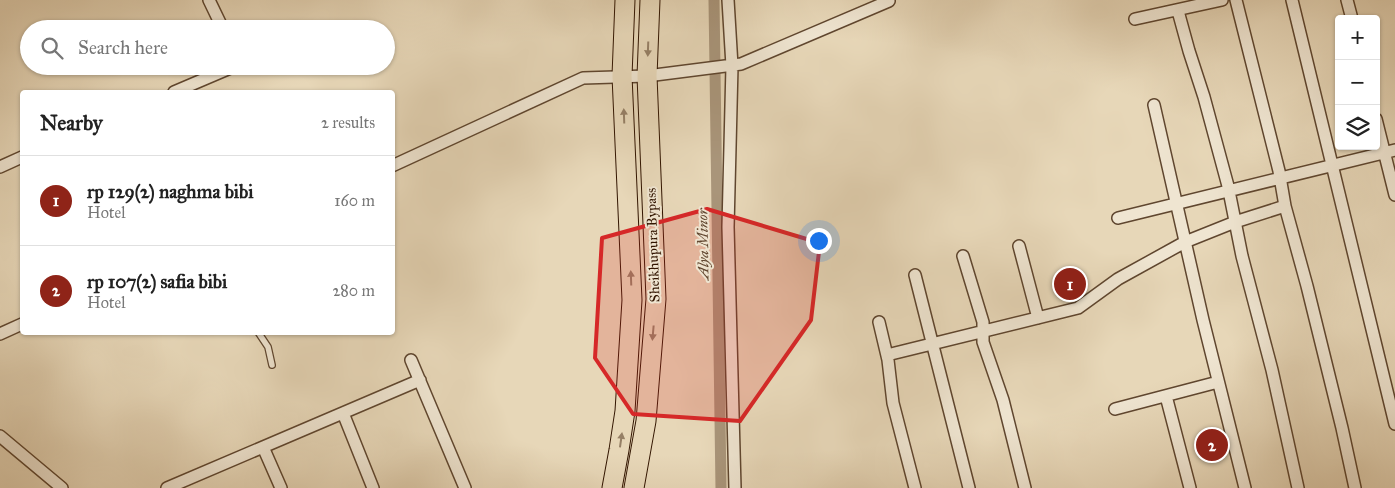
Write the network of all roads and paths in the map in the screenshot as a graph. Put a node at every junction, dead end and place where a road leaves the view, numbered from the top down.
1 (210, 0) edge
2 (625, 0) edge
3 (650, 0) edge
4 (728, 0) edge
5 (1222, 0) edge
6 (1236, 0) edge
7 (1292, 0) edge
8 (1347, 0) edge
9 (889, 1) edge
10 (1178, 10) junction
11 (1351, 15) edge
12 (218, 20) edge
13 (1135, 20) dead end
14 (732, 66) junction
15 (214, 75) edge
16 (622, 76) junction
17 (647, 76) junction
18 (179, 90) edge
19 (1154, 105) dead end
20 (1380, 128) edge
21 (1390, 151) edge
22 (20, 158) edge
23 (395, 165) edge
24 (1332, 165) junction
25 (0, 167) edge
26 (1280, 178) junction
27 (1229, 191) junction
28 (1395, 195) edge
29 (1176, 204) junction
30 (1285, 206) junction
31 (1118, 218) dead end
32 (1235, 222) junction
33 (1185, 242) junction
34 (1019, 246) dead end
35 (963, 256) dead end
36 (915, 275) dead end
37 (1038, 318) junction
38 (879, 322) dead end
39 (20, 325) edge
40 (983, 332) junction
41 (0, 334) edge
42 (260, 335) edge
43 (933, 344) junction
44 (887, 355) junction
45 (411, 360) dead end
46 (272, 365) dead end
47 (420, 380) junction
48 (1218, 382) junction
49 (1166, 396) junction
50 (1115, 409) dead end
51 (343, 413) junction
52 (1395, 424) edge
53 (0, 436) edge
54 (263, 447) junction
55 (187, 484) edge
56 (62, 488) edge
57 (167, 488) edge
58 (281, 488) edge
59 (373, 488) edge
60 (465, 488) edge
61 (612, 488) edge
62 (634, 488) edge
63 (735, 488) edge
64 (915, 488) edge
65 (969, 488) edge
66 (1025, 488) edge
67 (1190, 488) edge
68 (1245, 488) edge
69 (1298, 488) edge
70 (1355, 488) edge

1 - 12 street
2 - 16 highway, Sheikhupura Bypass
3 -> 17 highway, Sheikhupura Bypass
4 - 14 street
5 - 10 street
6 - 26 street
7 - 24 street
8 - 11 street
9 - 14 street
10 - 13 street
10 - 27 street
14 - 17 street
14 - 63 street
15 - 18 street
16 - 17 street
16 - 23 street
61 -> 16 highway, Sheikhupura Bypass
17 -> 62 highway, Sheikhupura Bypass
19 - 29 street
20 - 21 street
21 - 24 street
21 - 28 street
22 - 25 street
24 - 26 street
24 - 52 street
26 - 27 street
26 - 30 street
27 - 29 street
27 - 32 street
29 - 31 street
29 - 33 street
30 - 32 street
30 - 70 street
32 - 33 street
32 - 69 street
33 - 37 street
33 - 48 street
34 - 37 street
35 - 40 street
36 - 43 street
37 - 40 street
38 - 44 street
39 - 41 street
40 - 43 street
40 - 66 street
42 - 46 lane
43 - 44 street
43 - 65 street
44 - 64 street
45 - 47 street
47 - 51 street
47 - 60 street
48 - 49 street
48 - 68 street
49 - 50 street
49 - 67 street
51 - 54 street
51 - 59 street
53 - 56 street
54 - 55 street
54 - 58 street
55 - 57 street

